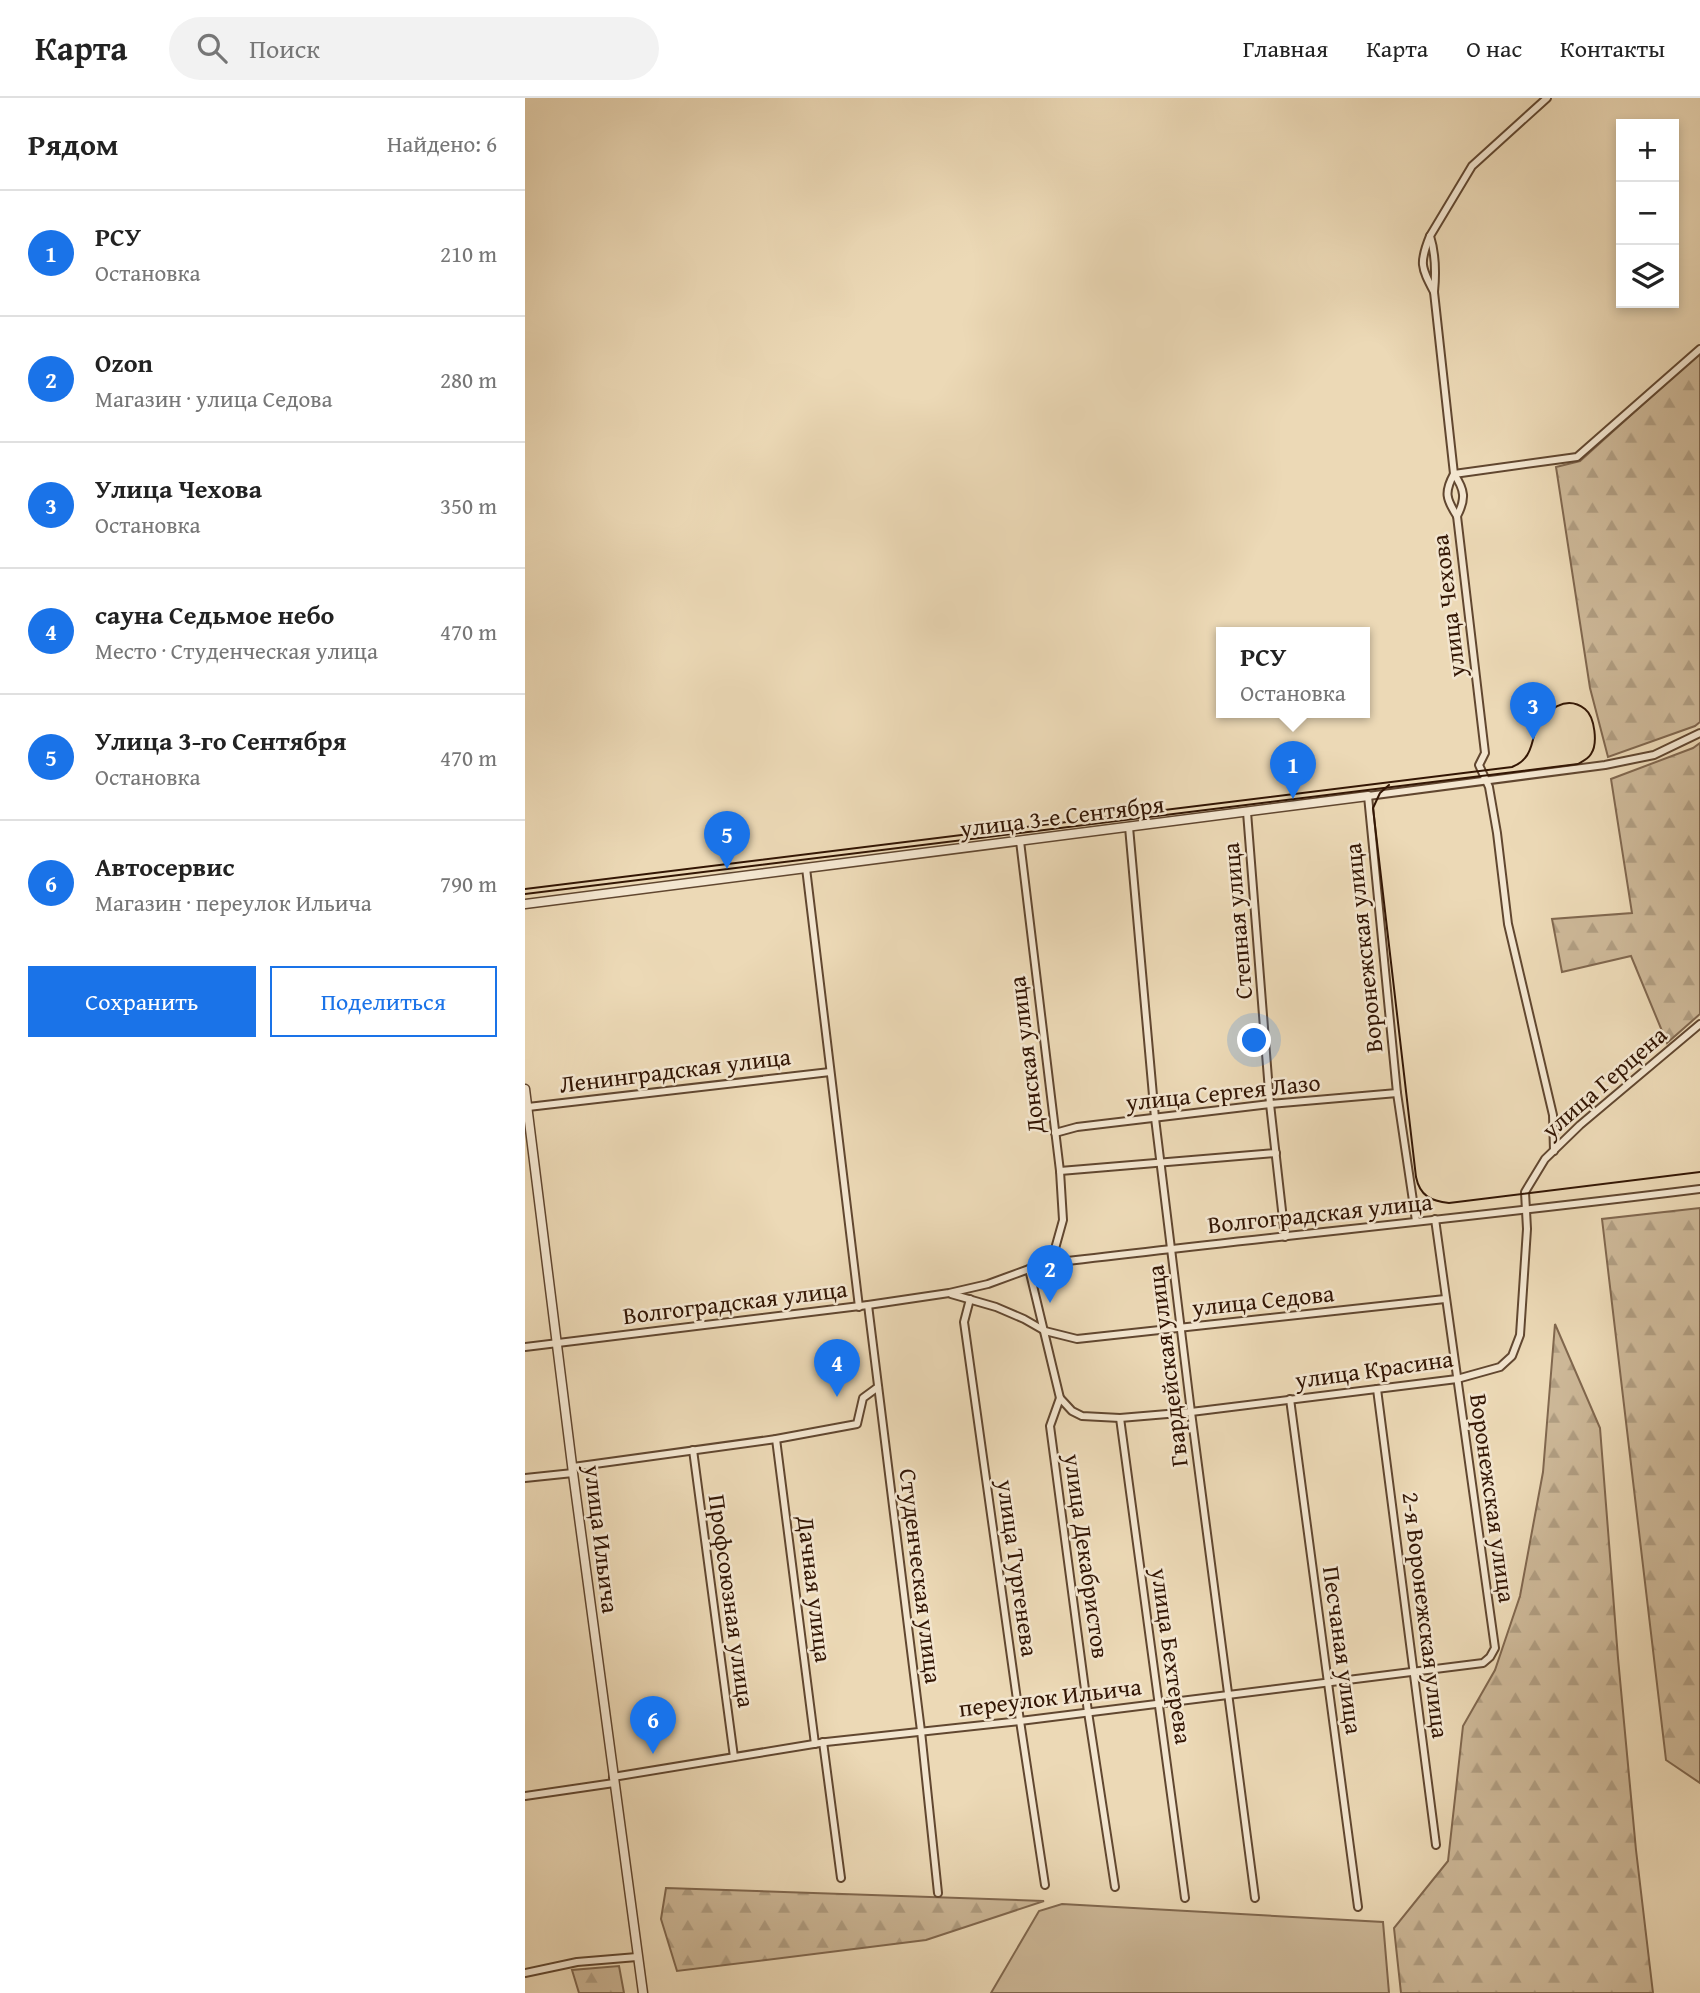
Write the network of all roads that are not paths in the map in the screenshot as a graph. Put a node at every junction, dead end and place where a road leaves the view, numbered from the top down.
1 (1547, 98) edge
2 (1430, 236) junction
3 (1434, 292) junction
4 (1700, 349) edge
5 (1454, 474) junction
6 (1457, 516) junction
7 (1700, 733) edge
8 (1485, 779) junction
9 (1368, 796) junction
10 (1247, 812) junction
11 (1129, 827) junction
12 (1020, 841) junction
13 (806, 868) junction
14 (525, 904) edge
15 (1700, 1024) edge
16 (830, 1072) junction
17 (525, 1089) edge
18 (1397, 1093) junction
19 (1271, 1104) junction
20 (526, 1107) edge
21 (1155, 1118) junction
22 (1055, 1133) junction
23 (1554, 1151) junction
24 (1276, 1153) junction
25 (1161, 1163) junction
26 (1060, 1171) junction
27 (1700, 1189) edge
28 (1526, 1210) junction
29 (1435, 1219) junction
30 (1416, 1221) junction
31 (1285, 1237) junction
32 (1172, 1249) junction
33 (1051, 1264) junction
34 (1029, 1269) junction
35 (949, 1293) junction
36 (970, 1299) junction
37 (1445, 1299) junction
38 (868, 1305) junction
39 (859, 1307) junction
40 (1181, 1329) junction
41 (1045, 1331) junction
42 (557, 1343) junction
43 (525, 1347) edge
44 (1457, 1379) junction
45 (878, 1387) junction
46 (1377, 1389) junction
47 (1060, 1398) junction
48 (1290, 1399) junction
49 (1191, 1412) junction
50 (1120, 1418) junction
51 (776, 1438) junction
52 (693, 1450) junction
53 (573, 1470) junction
54 (525, 1478) edge
55 (1490, 1657) joint
56 (1415, 1672) junction
57 (1328, 1682) junction
58 (1228, 1695) junction
59 (1159, 1704) junction
60 (1088, 1713) junction
61 (1020, 1721) junction
62 (921, 1731) junction
63 (819, 1743) junction
64 (734, 1757) junction
65 (614, 1780) junction
66 (525, 1796) edge
67 (1436, 1846) dead end
68 (841, 1878) dead end
69 (1045, 1885) dead end
70 (1115, 1887) dead end
71 (938, 1893) dead end
72 (1185, 1898) dead end
73 (1255, 1898) dead end
74 (1358, 1906) dead end
75 (637, 1957) junction
76 (525, 1973) edge
77 (643, 1993) edge

1 - 2 street
2 - 3 street, улица Чехова
2 - 3 street
3 - 5 street, улица Чехова
4 - 5 street
5 - 6 street, улица Чехова
5 - 6 street
6 - 8 street, улица Чехова
7 - 8 street, улица 3-е Сентября
8 - 9 street, улица 3-е Сентября
8 - 23 street, улица Чехова
9 - 10 street, улица 3-е Сентября
9 - 18 street, Воронежская улица
10 - 11 street, улица 3-е Сентября
10 - 19 street, Степная улица
11 - 12 street, улица 3-е Сентября
11 - 21 street, Гвардейская улица
12 - 13 street, улица 3-е Сентября
12 - 22 street, Донская улица
13 - 14 street, улица 3-е Сентября
13 - 16 street
15 - 23 street, улица Герцена
16 - 20 street, Ленинградская улица
16 - 39 street
17 - 20 street, улица Ильича
18 - 19 street, улица Сергея Лазо
18 - 30 street, Воронежская улица
19 - 21 street, улица Сергея Лазо
19 - 24 street, Степная улица
20 - 42 street, улица Ильича
21 - 22 street, улица Сергея Лазо
21 - 25 street, Гвардейская улица
22 - 26 street, Донская улица
23 - 28 street, улица Герцена
24 - 25 street
24 - 31 street, Степная улица
25 - 26 street
25 - 32 street, Гвардейская улица
26 - 33 street, Донская улица
27 - 28 street, Волгоградская улица
28 - 29 street, Волгоградская улица
28 - 44 street, улица Красина
29 - 30 street, Волгоградская улица
29 - 37 street, Воронежская улица
30 - 31 street, Волгоградская улица
31 - 32 street, Волгоградская улица
32 - 33 street, Волгоградская улица
32 - 40 street, Гвардейская улица
33 - 34 street, Волгоградская улица
34 - 35 street, Волгоградская улица
34 - 41 street
35 - 36 street, Волгоградская улица
35 - 38 street, Волгоградская улица
36 - 41 street, улица Седова
36 - 61 street, улица Тургенева
37 - 40 street, улица Седова
37 - 44 street, Воронежская улица
38 - 39 street, Волгоградская улица
38 - 45 street, Студенческая улица
39 - 42 street, Волгоградская улица
40 - 41 street, улица Седова
40 - 49 street, Гвардейская улица
41 - 47 street
42 - 43 street, Волгоградская улица
42 - 53 street, улица Ильича
44 - 46 street, улица Красина
44 - 55 street, Воронежская улица
45 - 51 street
45 - 62 street, Студенческая улица
46 - 48 street, улица Красина
46 - 56 street, 2-я Воронежская улица
47 - 50 street, улица Красина
47 - 60 street, улица Декабристов
48 - 49 street, улица Красина
48 - 57 street, Песчаная улица
49 - 50 street, улица Красина
49 - 58 street, Гвардейская улица
50 - 59 street, улица Бехтерева
51 - 52 street
51 - 63 street, Дачная улица
52 - 53 street
52 - 64 street, Профсоюзная улица
53 - 54 street
53 - 65 street, улица Ильича
55 - 56 street, переулок Ильича
56 - 57 street, переулок Ильича
56 - 67 street, 2-я Воронежская улица
57 - 58 street, переулок Ильича
57 - 74 street, Песчаная улица
58 - 59 street, переулок Ильича
58 - 73 street, Гвардейская улица
59 - 60 street, переулок Ильича
59 - 72 street, улица Бехтерева
60 - 61 street, переулок Ильича
60 - 70 street, улица Декабристов
61 - 62 street, переулок Ильича
61 - 69 street, улица Тургенева
62 - 63 street, переулок Ильича
62 - 71 street, Студенческая улица
63 - 64 street, переулок Ильича
63 - 68 street, Дачная улица
64 - 65 street, переулок Ильича
65 - 66 street, переулок Ильича
65 - 75 street, улица Ильича
75 - 76 street
75 - 77 street, улица Ильича

